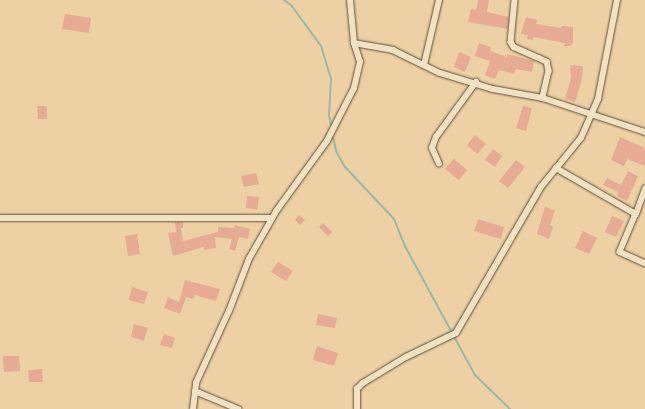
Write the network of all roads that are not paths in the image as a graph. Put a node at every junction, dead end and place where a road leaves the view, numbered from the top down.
1 (350, 0) edge
2 (439, 0) edge
3 (515, 0) edge
4 (617, 0) edge
5 (354, 43) junction
6 (424, 65) junction
7 (476, 82) junction
8 (543, 98) junction
9 (593, 114) junction
10 (645, 132) edge
11 (438, 164) dead end
12 (556, 168) junction
13 (645, 189) edge
14 (636, 214) junction
15 (0, 218) edge
16 (272, 218) junction
17 (645, 263) edge
18 (195, 391) junction
19 (193, 409) edge
20 (238, 409) edge
21 (357, 409) edge

1 - 5 street
2 - 6 street
3 - 8 street
4 - 9 street
5 - 6 street
5 - 16 street
6 - 7 street
7 - 8 street
7 - 11 street
8 - 9 street
9 - 10 street
9 - 12 street
12 - 14 street
12 - 21 street
13 - 14 street
14 - 17 street
15 - 16 street
16 - 18 street
18 - 19 street
18 - 20 street

